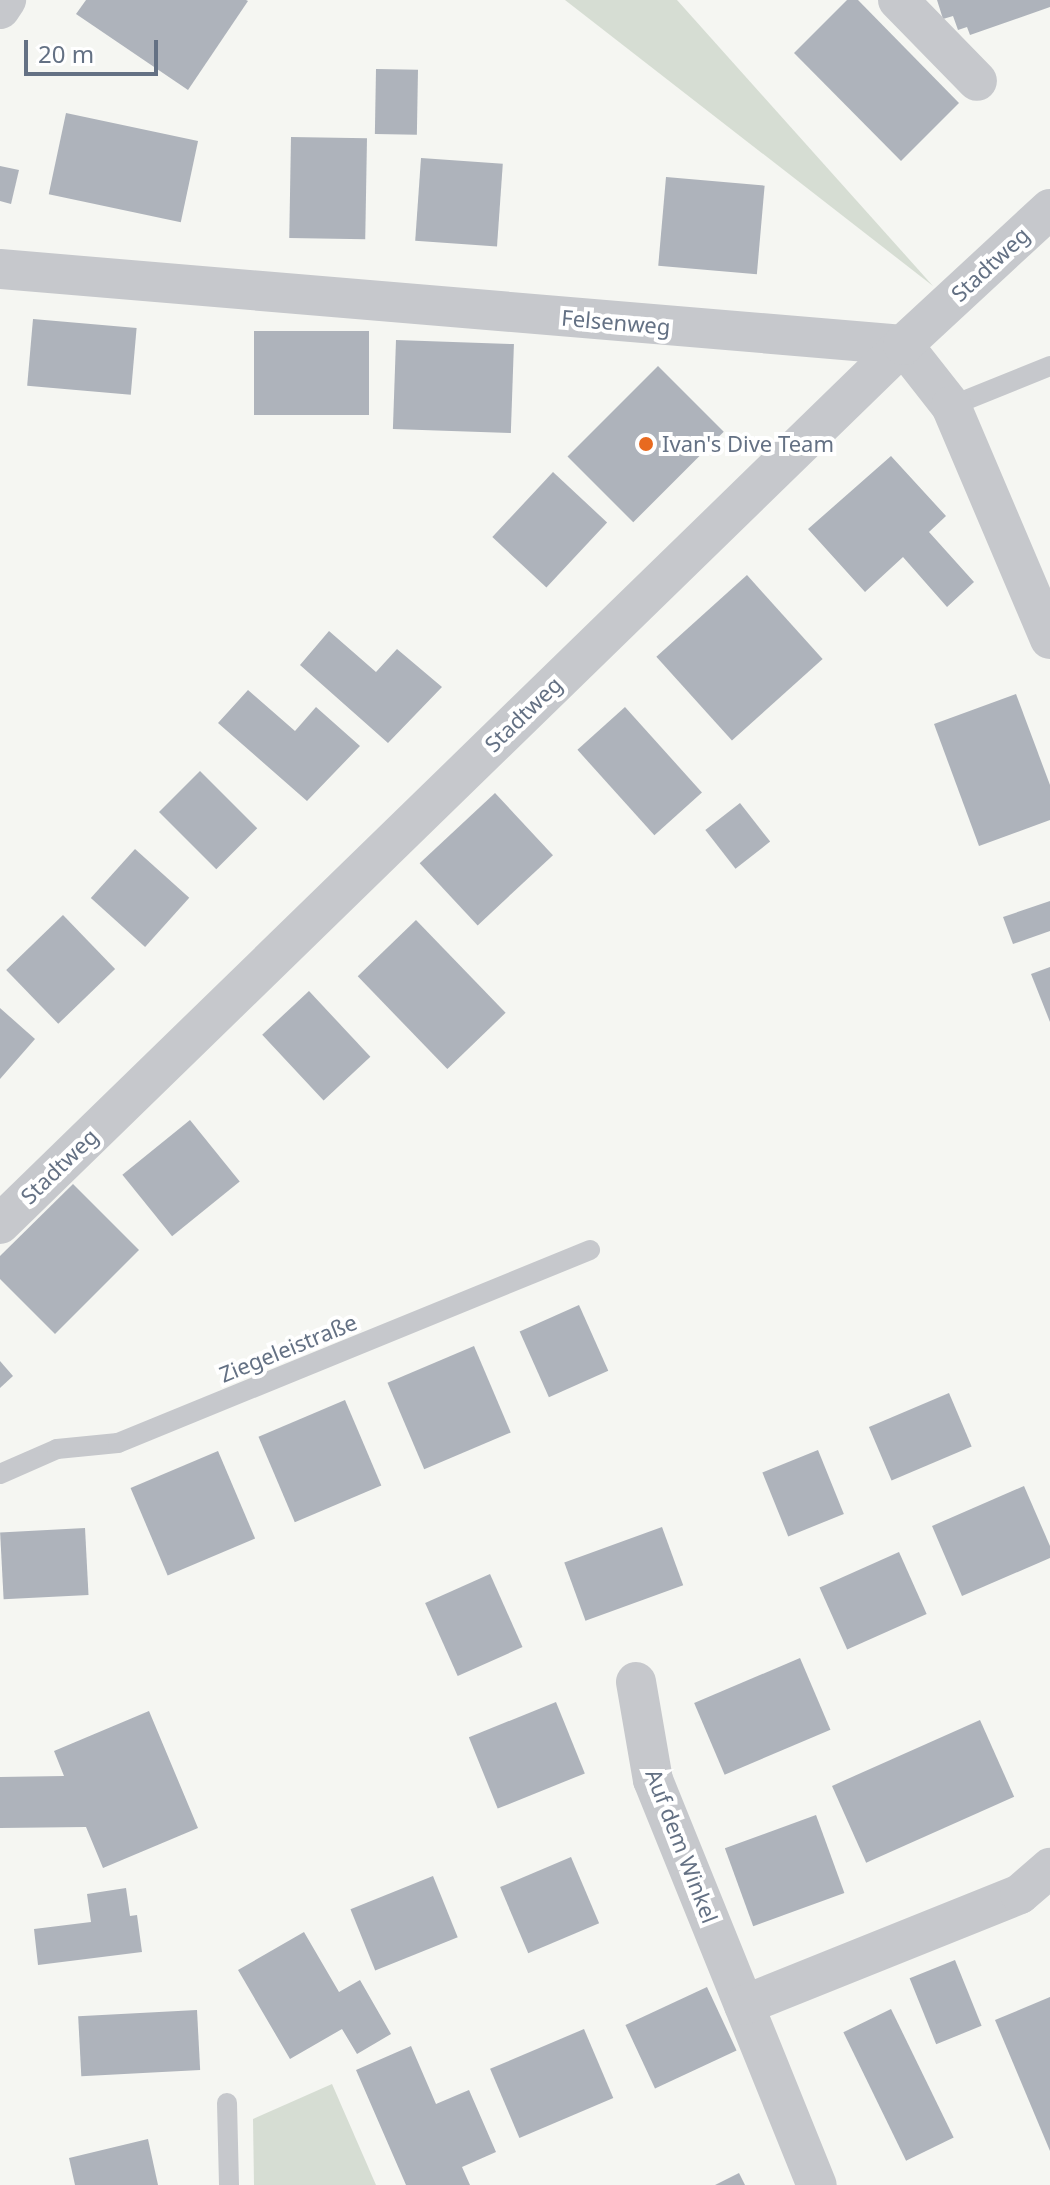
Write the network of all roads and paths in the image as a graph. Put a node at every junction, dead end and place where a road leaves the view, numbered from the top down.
1 (6, 0) edge
2 (898, 0) edge
3 (0, 9) edge
4 (977, 81) dead end
5 (1050, 209) edge
6 (0, 269) edge
7 (903, 345) junction
8 (1050, 366) edge
9 (951, 406) junction
10 (1050, 639) edge
11 (0, 1224) edge
12 (590, 1250) dead end
13 (0, 1474) edge
14 (636, 1682) dead end
15 (1050, 1868) edge
16 (744, 2005) junction
17 (227, 2103) dead end
18 (229, 2185) edge
19 (817, 2185) edge

1 - 3 street
2 - 4 street
5 - 7 street, Stadtweg
6 - 7 street, Felsenweg
7 - 9 street
7 - 11 street, Stadtweg
8 - 9 lane
9 - 10 street
12 - 13 lane, Ziegeleistraße
14 - 16 street, Auf dem Winkel
15 - 16 street
16 - 19 street, Auf dem Winkel
17 - 18 lane

